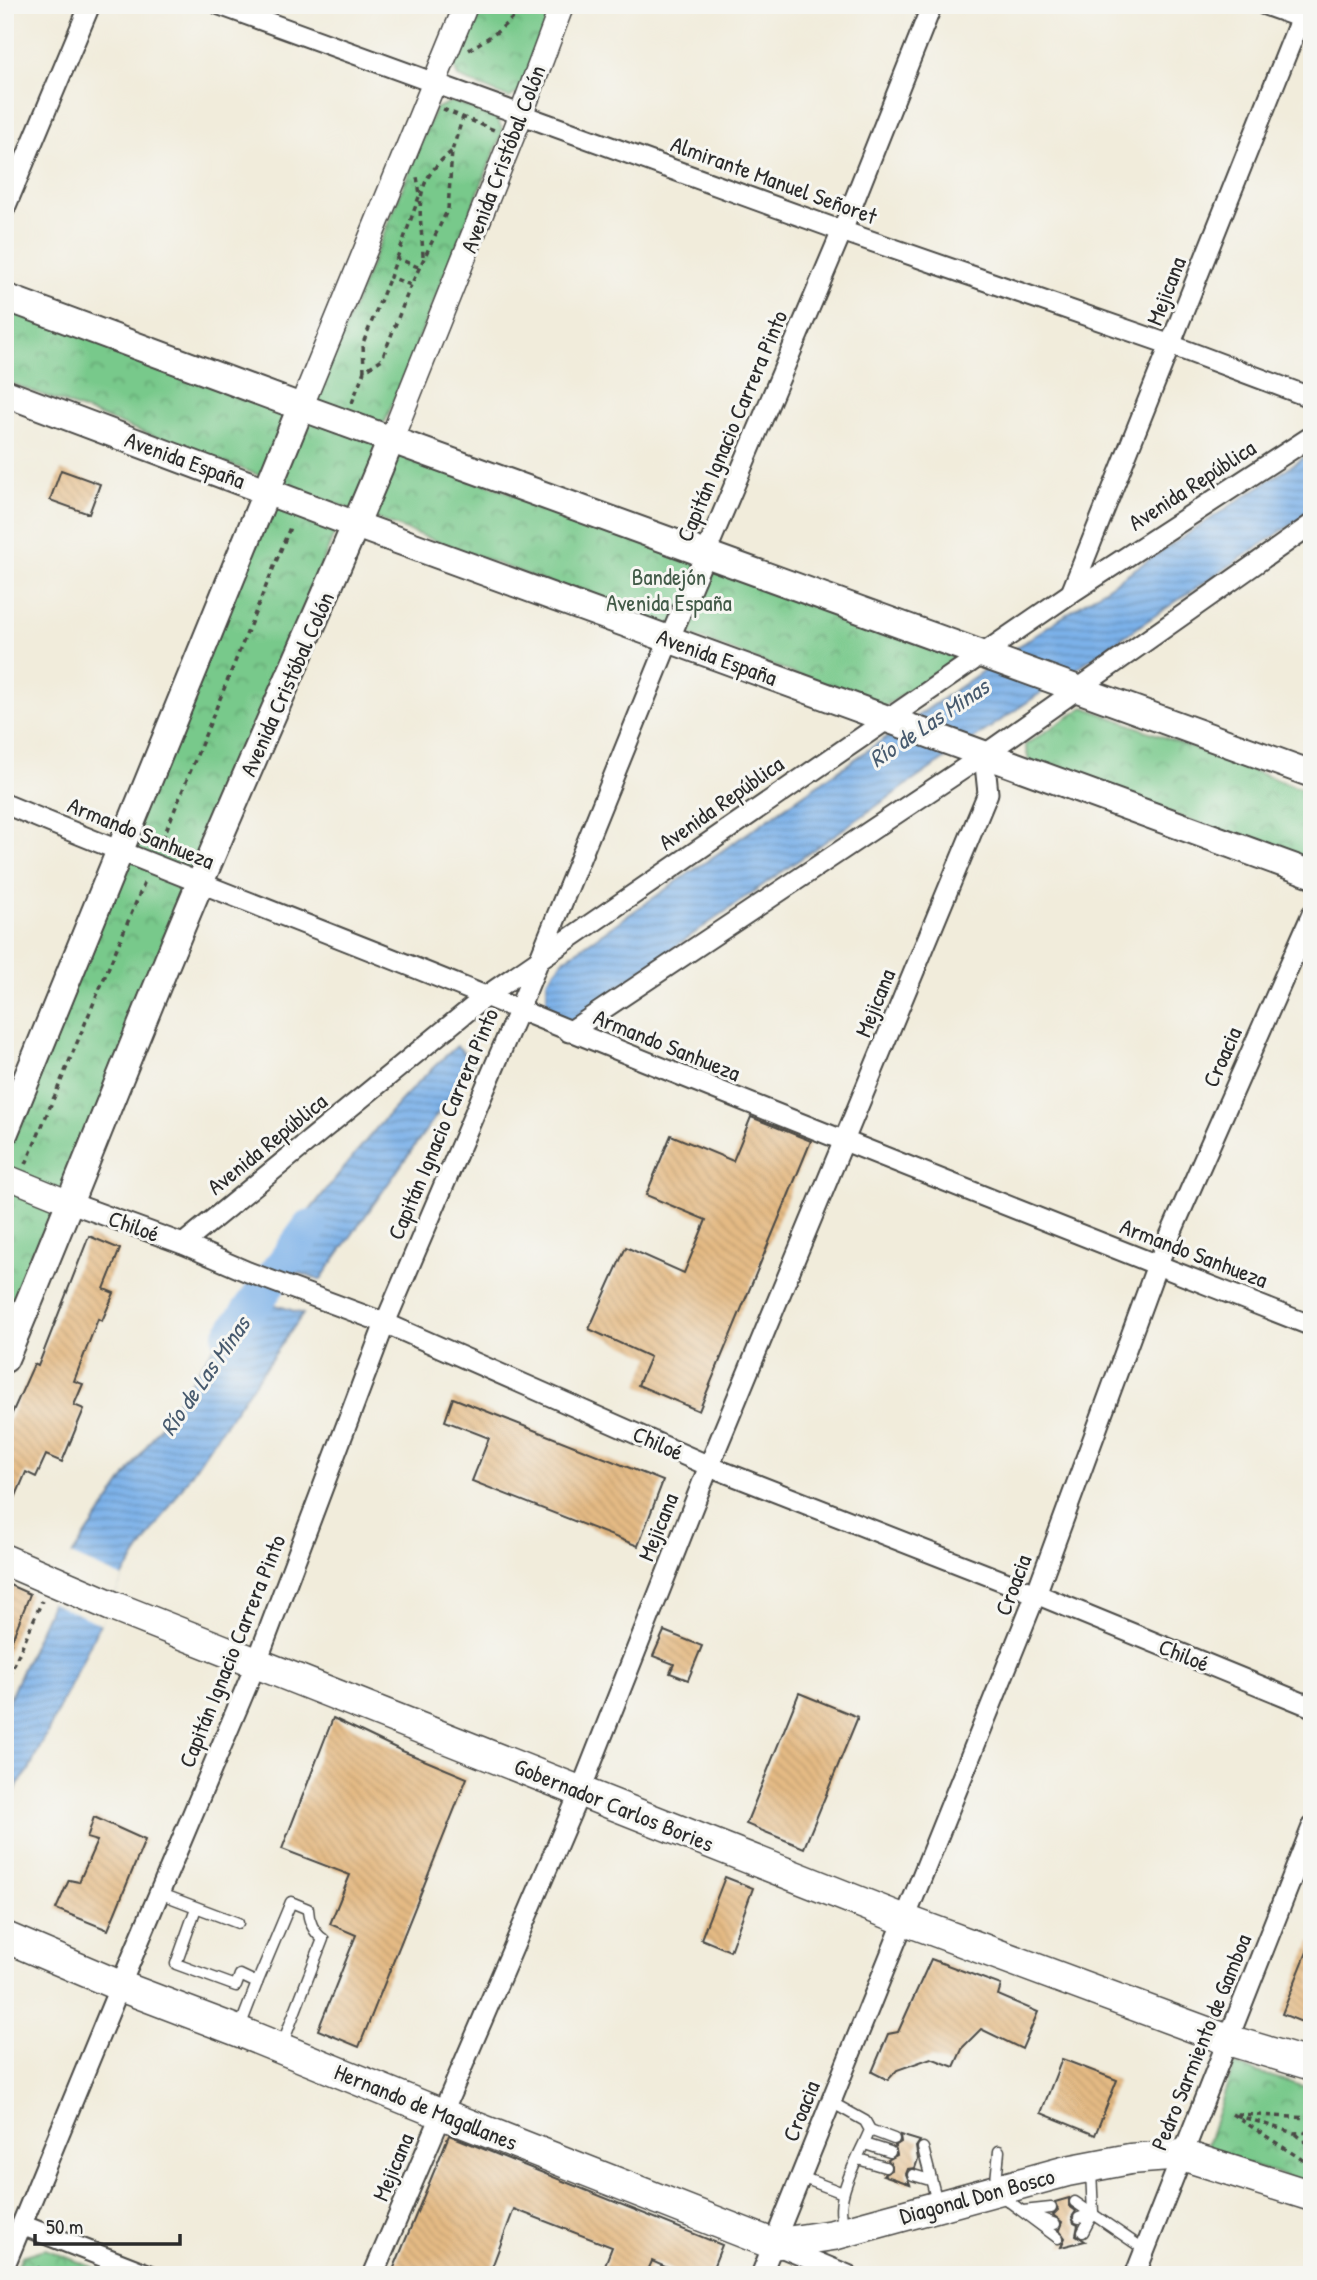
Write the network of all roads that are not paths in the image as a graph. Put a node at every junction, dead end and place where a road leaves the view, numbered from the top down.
1 (90, 5) edge
2 (220, 5) edge
3 (466, 5) edge
4 (562, 5) edge
5 (932, 5) edge
6 (1265, 5) edge
7 (1306, 15) edge
8 (432, 93) junction
9 (521, 115) junction
10 (5, 208) edge
11 (842, 231) junction
12 (5, 297) edge
13 (1171, 345) junction
14 (5, 393) edge
15 (1312, 398) edge
16 (302, 407) junction
17 (1312, 436) edge
18 (391, 440) junction
19 (266, 490) junction
20 (1312, 524) edge
21 (356, 525) junction
22 (705, 553) junction
23 (1071, 593) junction
24 (669, 640) junction
25 (987, 657) junction
26 (1069, 688) junction
27 (892, 721) junction
28 (977, 752) junction
29 (1312, 774) edge
30 (5, 804) edge
31 (120, 852) junction
32 (1312, 874) edge
33 (199, 884) junction
34 (1312, 915) edge
35 (542, 956) junction
36 (486, 996) junction
37 (519, 1009) junction
38 (569, 1032) junction
39 (5, 1132) edge
40 (844, 1143) junction
41 (5, 1176) edge
42 (71, 1203) junction
43 (183, 1244) junction
44 (1157, 1265) junction
45 (385, 1323) junction
46 (1312, 1325) edge
47 (5, 1359) edge
48 (709, 1466) junction
49 (5, 1560) edge
50 (1036, 1594) junction
51 (256, 1664) junction
52 (1312, 1707) edge
53 (580, 1792) junction
54 (1312, 1827) edge
55 (159, 1893) junction
56 (196, 1908) junction
57 (905, 1920) junction
58 (237, 1923) dead end
59 (5, 1937) edge
60 (257, 1983) junction
61 (120, 1986) junction
62 (238, 2031) junction
63 (1228, 2040) junction
64 (280, 2048) junction
65 (1312, 2065) edge
66 (831, 2102) junction
67 (442, 2114) junction
68 (870, 2130) junction
69 (894, 2139) dead end
70 (865, 2144) junction
71 (923, 2148) dead end
72 (999, 2151) dead end
73 (890, 2152) dead end
74 (1182, 2155) junction
75 (858, 2159) junction
76 (886, 2167) dead end
77 (1091, 2167) junction
78 (913, 2175) dead end
79 (801, 2177) junction
80 (995, 2191) junction
81 (843, 2193) junction
82 (935, 2193) junction
83 (1312, 2196) edge
84 (1075, 2202) dead end
85 (1051, 2208) dead end
86 (1023, 2211) junction
87 (1093, 2213) junction
88 (1079, 2218) dead end
89 (1055, 2224) dead end
90 (22, 2225) junction
91 (850, 2231) junction
92 (1083, 2232) dead end
93 (1058, 2238) dead end
94 (773, 2244) junction
95 (1145, 2250) junction
96 (6, 2264) edge
97 (150, 2275) edge
98 (373, 2275) edge
99 (761, 2275) edge
100 (848, 2275) edge
101 (1135, 2275) edge

1 - 10 street
2 - 8 street, Almirante Manuel Señoret
3 - 8 street
4 - 9 street, Avenida Cristóbal Colón
5 - 11 street, Capitán Ignacio Carrera Pinto
6 - 7 street
7 - 13 street, Mejicana
8 - 9 street, Almirante Manuel Señoret
8 - 16 street
9 - 11 street, Almirante Manuel Señoret
9 - 18 street, Avenida Cristóbal Colón
11 - 13 street, Almirante Manuel Señoret
11 - 22 street, Capitán Ignacio Carrera Pinto
12 - 16 main road
13 - 15 street, Almirante Manuel Señoret
13 - 23 street, Mejicana
14 - 19 main road, Avenida España
16 - 18 main road
16 - 19 main road
17 - 23 street, Avenida República
18 - 21 main road, Avenida Cristóbal Colón
18 - 22 main road
19 - 21 main road, Avenida España
19 - 31 main road
20 - 26 street
21 - 24 main road, Avenida España
21 - 33 main road, Avenida Cristóbal Colón
22 - 24 street, Capitán Ignacio Carrera Pinto
22 - 25 main road
23 - 25 street, Avenida República
24 - 27 main road, Avenida España
24 - 35 street, Capitán Ignacio Carrera Pinto
25 - 26 main road
25 - 27 street, Avenida República
26 - 28 street
26 - 29 main road
27 - 28 main road, Avenida España
27 - 35 street, Avenida República
28 - 32 main road, Avenida España
28 - 38 street
28 - 40 street, Mejicana
30 - 31 street, Armando Sanhueza
31 - 33 street, Armando Sanhueza
31 - 39 main road
33 - 36 street, Armando Sanhueza
33 - 42 main road, Avenida Cristóbal Colón
34 - 44 street, Croacia
35 - 36 street, Avenida República
35 - 37 street, Capitán Ignacio Carrera Pinto
36 - 37 street, Armando Sanhueza
36 - 43 street, Avenida República
37 - 38 street, Armando Sanhueza
37 - 45 street, Capitán Ignacio Carrera Pinto
38 - 40 street, Armando Sanhueza
40 - 44 street, Armando Sanhueza
40 - 48 street, Mejicana
41 - 42 street, Chiloé
42 - 43 street, Chiloé
42 - 47 main road, Avenida Cristóbal Colón
43 - 45 street, Chiloé
44 - 46 street, Armando Sanhueza
44 - 50 street, Croacia
45 - 48 street, Chiloé
45 - 51 street, Capitán Ignacio Carrera Pinto
48 - 50 street, Chiloé
48 - 53 street, Mejicana
49 - 51 main road, Gobernador Carlos Bories
50 - 52 street, Chiloé
50 - 57 street, Croacia
51 - 53 main road, Gobernador Carlos Bories
51 - 55 street, Capitán Ignacio Carrera Pinto
53 - 57 main road, Gobernador Carlos Bories
53 - 67 street, Mejicana
54 - 63 street, Pedro Sarmiento de Gamboa
55 - 56 lane
55 - 61 street, Capitán Ignacio Carrera Pinto
56 - 58 lane
56 - 60 lane
57 - 63 main road, Gobernador Carlos Bories
57 - 66 street, Croacia
59 - 61 main road, Hernando de Magallanes
60 - 62 lane
60 - 64 lane
61 - 62 main road, Hernando de Magallanes
61 - 90 street, Capitán Ignacio Carrera Pinto
62 - 64 main road, Hernando de Magallanes
63 - 65 main road, Gobernador Carlos Bories
63 - 74 street, Pedro Sarmiento de Gamboa
64 - 67 main road, Hernando de Magallanes
66 - 68 lane
66 - 79 street, Croacia
67 - 94 main road, Hernando de Magallanes
67 - 98 street, Mejicana
68 - 69 lane
68 - 70 lane
70 - 73 lane
70 - 75 lane
71 - 82 lane
72 - 80 lane
74 - 77 main road, Diagonal Don Bosco
74 - 83 main road
74 - 95 street, Pedro Sarmiento de Gamboa
75 - 76 lane
75 - 81 lane
77 - 80 main road, Diagonal Don Bosco
77 - 87 lane
78 - 82 lane
79 - 81 lane
79 - 94 street, Croacia
80 - 82 main road, Diagonal Don Bosco
80 - 86 lane
81 - 91 lane
82 - 91 main road, Diagonal Don Bosco
84 - 87 lane
85 - 86 lane
86 - 89 lane
86 - 93 lane
87 - 88 lane
87 - 92 lane
87 - 95 lane
90 - 96 street, Capitán Ignacio Carrera Pinto
90 - 97 street
91 - 94 main road, Diagonal Don Bosco
94 - 99 street, Croacia
94 - 100 street, Hernando de Magallanes
95 - 101 street, Pedro Sarmiento de Gamboa

